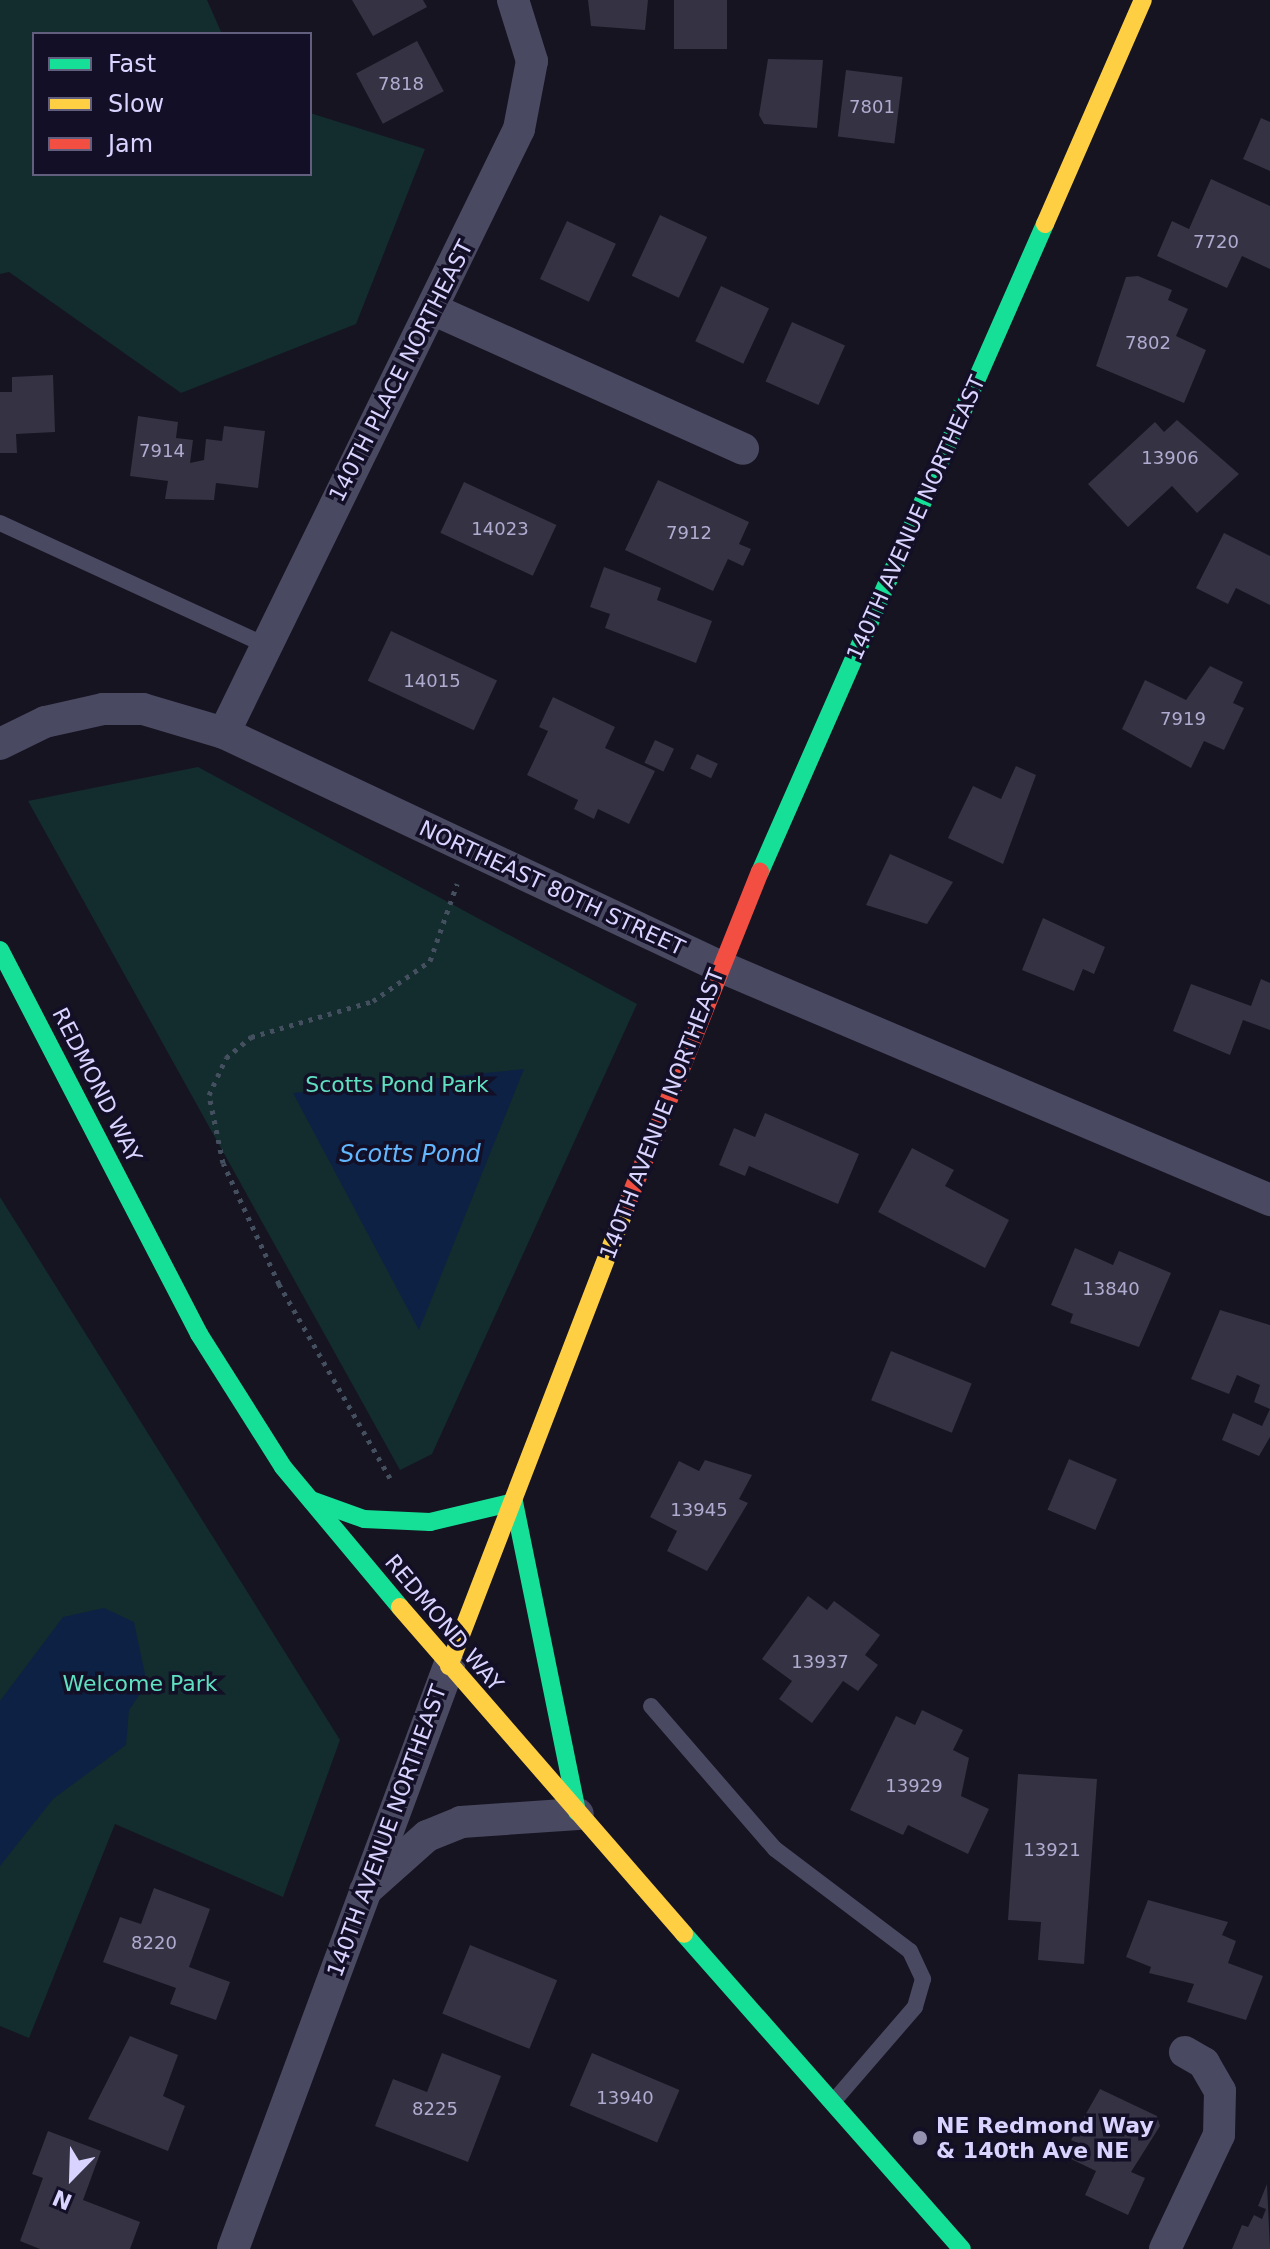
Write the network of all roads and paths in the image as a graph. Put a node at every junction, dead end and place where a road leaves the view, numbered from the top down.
1 (513, 0) edge
2 (1143, 0) edge
3 (432, 309) junction
4 (743, 449) dead end
5 (0, 523) edge
6 (263, 644) junction
7 (224, 733) junction
8 (0, 744) edge
9 (459, 879) dead end
10 (0, 950) edge
11 (719, 966) junction
12 (1270, 1200) edge
13 (398, 1493) dead end
14 (311, 1500) junction
15 (514, 1502) junction
16 (449, 1666) junction
17 (651, 1706) dead end
18 (578, 1814) junction
19 (363, 1894) junction
20 (1185, 2052) dead end
21 (833, 2102) junction
22 (233, 2249) edge
23 (962, 2249) edge
24 (1165, 2249) edge

1 - 3 street, 140TH PLACE NORTHEAST
2 - 11 main road, 140TH AVENUE NORTHEAST
3 - 4 street
3 - 6 street, 140TH PLACE NORTHEAST
5 - 6 lane
6 - 7 street, 140TH PLACE NORTHEAST
7 - 8 street, NORTHEAST 80TH STREET
7 - 11 street, NORTHEAST 80TH STREET
9 - 13 path
10 - 14 main road, REDMOND WAY
11 - 12 street, NORTHEAST 80TH STREET
11 - 15 main road, 140TH AVENUE NORTHEAST
14 - 15 main road
14 - 16 main road, REDMOND WAY
15 - 16 main road, 140TH AVENUE NORTHEAST
15 - 18 main road
16 - 18 main road, REDMOND WAY
16 - 19 street, 140TH AVENUE NORTHEAST
17 - 21 lane
18 - 19 street
18 - 21 main road, REDMOND WAY
19 - 22 street, 140TH AVENUE NORTHEAST
20 - 24 street
21 - 23 main road, REDMOND WAY

